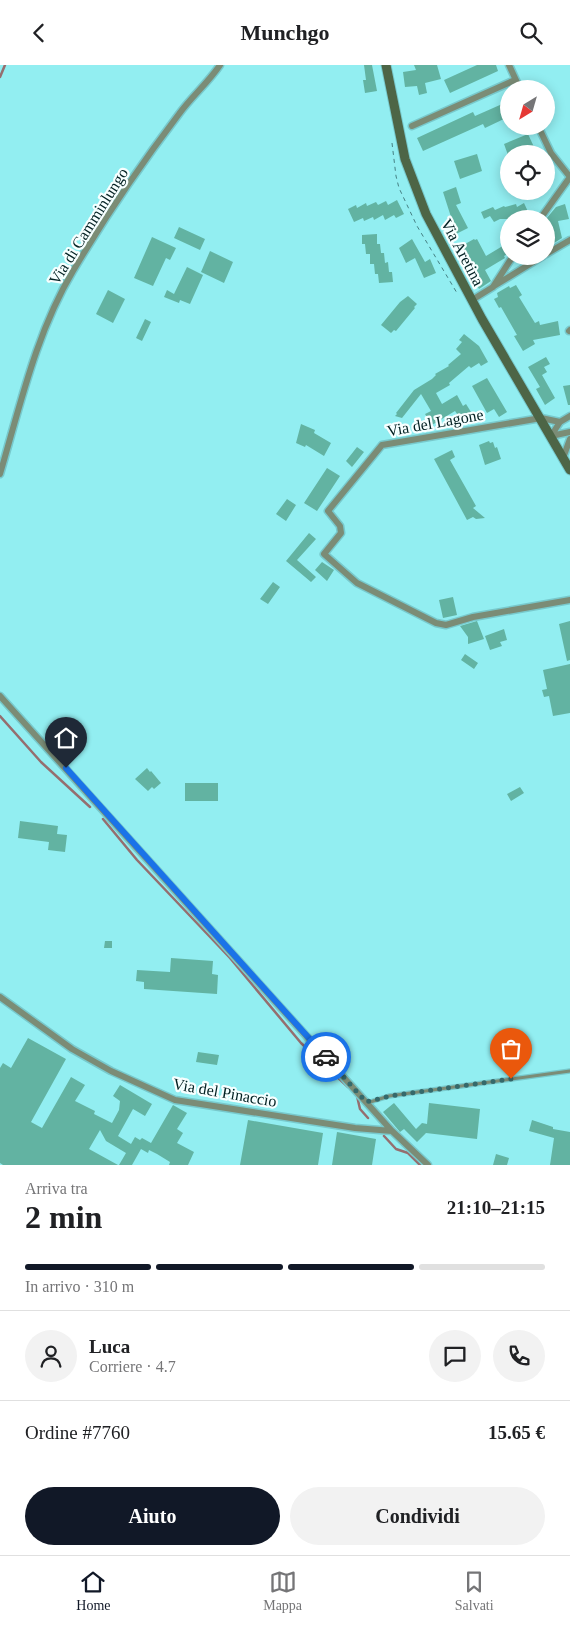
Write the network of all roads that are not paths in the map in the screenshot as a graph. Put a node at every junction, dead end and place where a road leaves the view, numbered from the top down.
1 (387, 65) edge
2 (509, 65) edge
3 (219, 67) edge
4 (515, 80) edge
5 (500, 87) edge
6 (412, 126) dead end
7 (543, 135) edge
8 (570, 177) edge
9 (546, 210) edge
10 (570, 240) edge
11 (555, 249) edge
12 (506, 265) edge
13 (528, 265) edge
14 (493, 287) junction
15 (472, 301) junction
16 (570, 416) edge
17 (541, 418) junction
18 (560, 422) junction
19 (570, 432) edge
20 (551, 436) junction
21 (570, 439) edge
22 (563, 458) junction
23 (570, 470) edge
24 (0, 474) edge
25 (570, 600) edge
26 (0, 696) edge
27 (0, 997) edge
28 (570, 1071) edge
29 (366, 1102) junction
30 (392, 1131) junction
31 (406, 1143) junction
32 (428, 1165) edge

1 - 15 street, Via Aretina
2 - 4 street
3 - 24 street, Via di Camminlungo
5 - 6 street
7 - 8 street
8 - 9 street
10 - 11 street
12 - 14 street
13 - 14 street
14 - 15 street
15 - 17 street, Via Aretina
16 - 18 street
17 - 18 street
17 - 20 street, Via Aretina
17 - 25 street, Via del Lagone
18 - 20 street
19 - 20 street
20 - 22 street, Via Aretina
21 - 22 street
22 - 23 street
26 - 29 street
27 - 30 street, Via del Pinaccio
28 - 29 lane
29 - 30 street
29 - 31 lane
30 - 31 street
31 - 32 street

